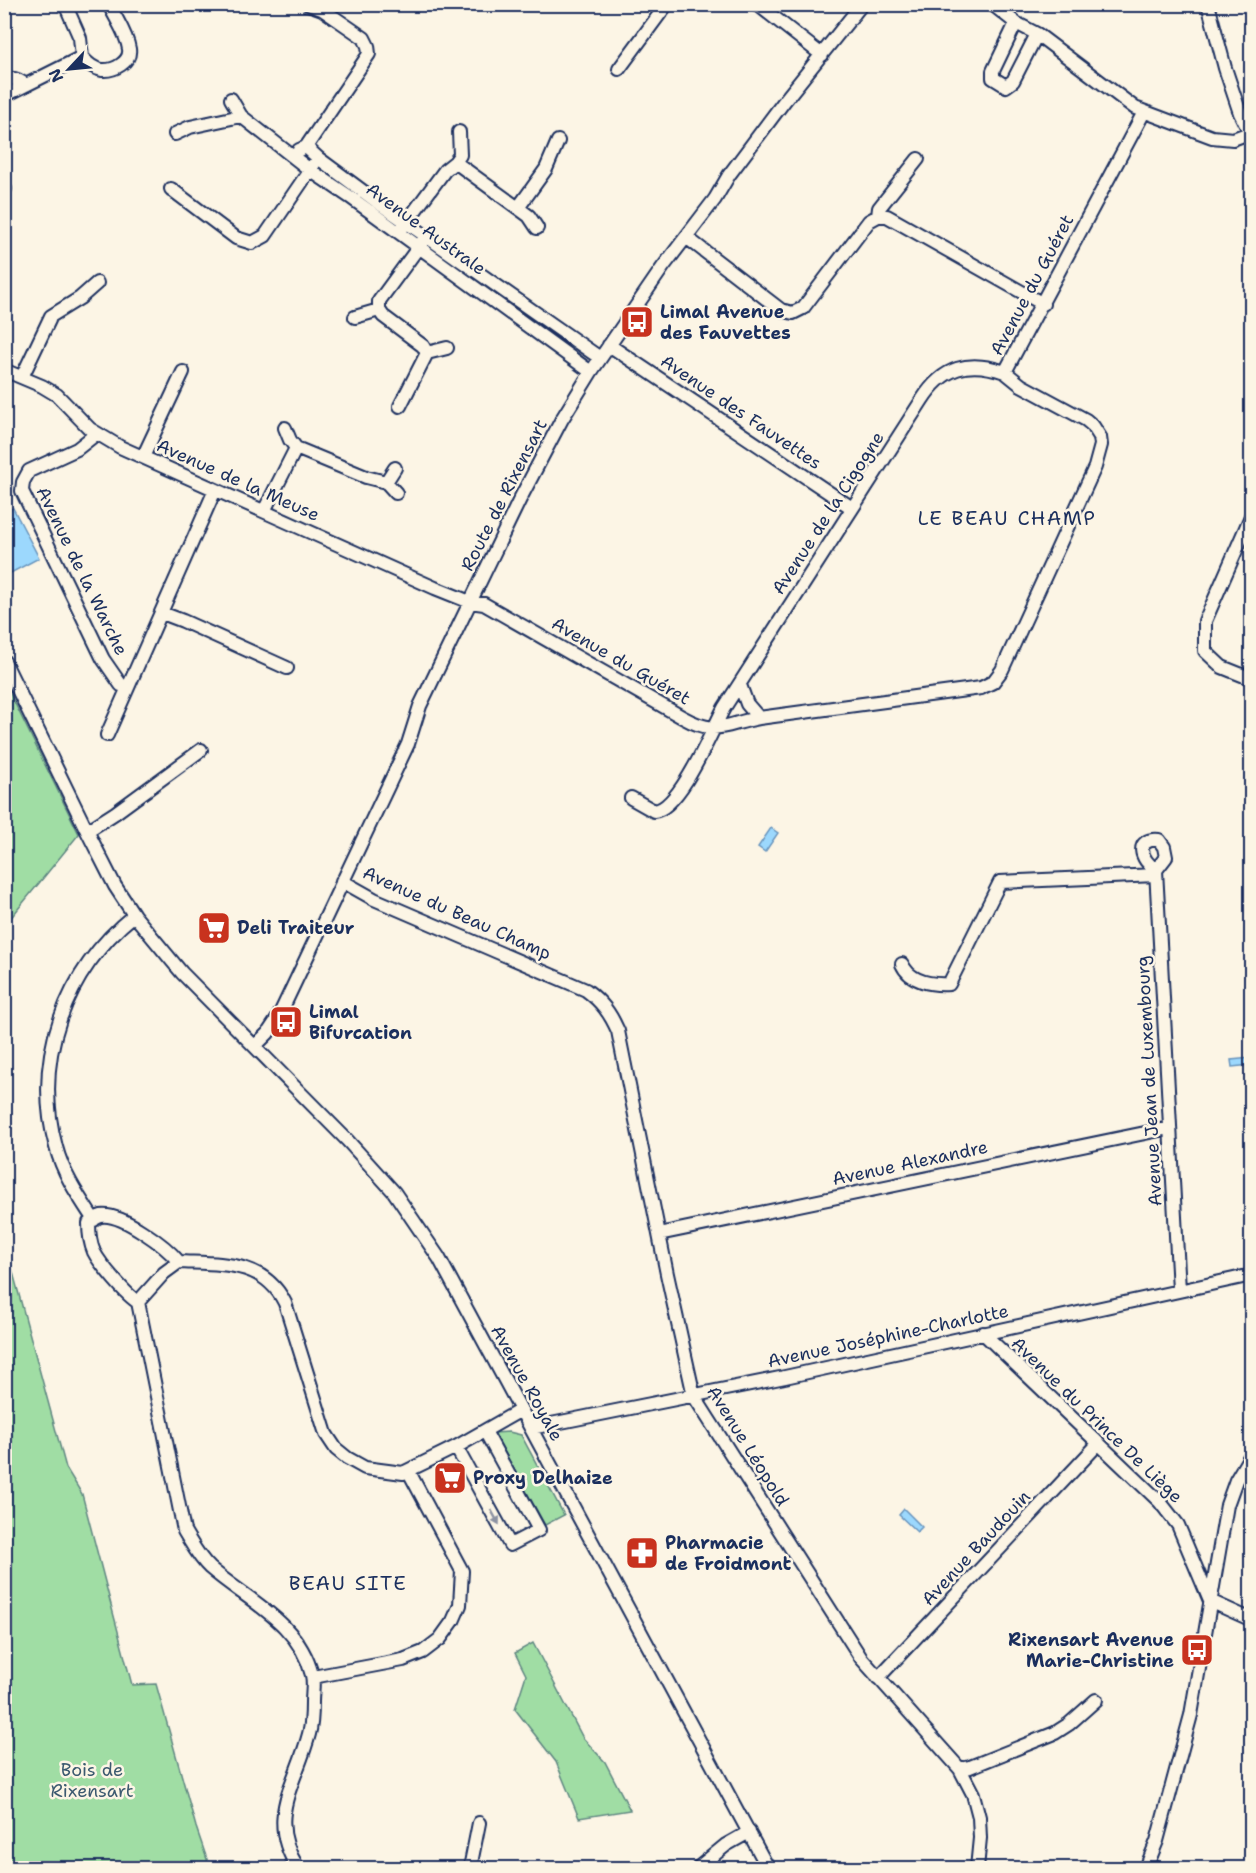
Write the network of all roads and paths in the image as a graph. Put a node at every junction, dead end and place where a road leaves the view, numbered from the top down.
1 (65, 4) edge
2 (109, 4) edge
3 (308, 4) edge
4 (667, 4) edge
5 (757, 4) edge
6 (862, 4) edge
7 (993, 4) edge
8 (1208, 4) edge
9 (1016, 22) junction
10 (1037, 34) junction
11 (822, 55) junction
12 (82, 57) junction
13 (619, 69) dead end
14 (4, 81) edge
15 (26, 85) junction
16 (4, 96) edge
17 (231, 99) dead end
18 (1144, 112) junction
19 (241, 116) junction
20 (459, 132) dead end
21 (175, 134) dead end
22 (1250, 135) edge
23 (558, 141) dead end
24 (306, 147) junction
25 (291, 155) junction
26 (318, 158) junction
27 (918, 159) dead end
28 (455, 162) junction
29 (310, 170) junction
30 (171, 189) dead end
31 (518, 208) junction
32 (878, 216) junction
33 (408, 222) junction
34 (537, 228) dead end
35 (399, 233) junction
36 (427, 235) junction
37 (686, 237) junction
38 (418, 247) junction
39 (97, 283) dead end
40 (1043, 304) junction
41 (379, 310) junction
42 (355, 317) dead end
43 (609, 345) junction
44 (447, 348) dead end
45 (427, 353) junction
46 (600, 358) junction
47 (4, 370) edge
48 (183, 372) dead end
49 (591, 372) junction
50 (1005, 372) junction
51 (22, 377) junction
52 (400, 406) dead end
53 (285, 428) dead end
54 (96, 434) junction
55 (296, 448) junction
56 (143, 457) junction
57 (395, 468) dead end
58 (386, 482) junction
59 (215, 490) junction
60 (396, 493) dead end
61 (852, 508) junction
62 (264, 511) junction
63 (1251, 514) edge
64 (470, 602) junction
65 (162, 613) junction
66 (4, 661) edge
67 (287, 668) dead end
68 (1251, 679) edge
69 (740, 685) junction
70 (127, 686) junction
71 (759, 718) junction
72 (713, 729) junction
73 (107, 735) dead end
74 (201, 750) dead end
75 (631, 798) dead end
76 (87, 831) junction
77 (342, 882) junction
78 (134, 915) junction
79 (902, 964) dead end
80 (556, 977) joint
81 (255, 1046) junction
82 (1169, 1128) junction
83 (94, 1220) junction
84 (659, 1234) junction
85 (179, 1262) junction
86 (1251, 1275) edge
87 (1179, 1290) junction
88 (138, 1302) junction
89 (983, 1333) junction
90 (694, 1396) junction
91 (521, 1410) junction
92 (531, 1428) junction
93 (484, 1431) junction
94 (1099, 1443) junction
95 (456, 1447) junction
96 (1251, 1453) edge
97 (409, 1472) junction
98 (1210, 1601) junction
99 (1251, 1620) edge
100 (313, 1677) junction
101 (878, 1678) junction
102 (1096, 1700) dead end
103 (960, 1769) junction
104 (479, 1823) dead end
105 (749, 1832) junction
106 (298, 1869) edge
107 (470, 1869) edge
108 (698, 1869) edge
109 (768, 1869) edge
110 (978, 1869) edge
111 (1146, 1869) edge

1 - 12 street
2 - 12 street
3 - 24 street
4 - 13 street
5 - 11 street
6 - 11 street, Route de Rixensart
7 - 9 street
8 - 22 street
9 - 10 street
9 - 10 street
10 - 18 street
11 - 37 street, Route de Rixensart
12 - 15 street
14 - 15 street
15 - 16 street
17 - 19 street, Avenue Australe
18 - 22 street
18 - 40 street, Avenue du Guéret
19 - 21 street
19 - 25 street, Avenue Australe
20 - 28 street
23 - 31 street
24 - 25 street
24 - 26 street, Avenue Australe
25 - 29 street, Avenue Australe
26 - 29 street
26 - 33 street, Avenue Australe
27 - 32 street
28 - 31 street
28 - 33 street
29 - 30 street
29 - 35 street, Avenue Australe
31 - 34 street
32 - 37 street
32 - 40 street
33 - 35 street
33 - 36 street, Avenue Australe
35 - 38 street, Avenue Australe
36 - 38 street
36 - 46 street, Avenue Australe
37 - 43 street, Route de Rixensart
38 - 41 street
38 - 49 street, Avenue Australe
39 - 51 street
40 - 50 street, Avenue du Guéret
41 - 42 street
41 - 45 street
43 - 46 street, Route de Rixensart
43 - 61 street, Avenue des Fauvettes
44 - 45 street
45 - 52 street
46 - 49 street, Route de Rixensart
47 - 51 street, Avenue de la Meuse
48 - 56 street
49 - 64 street, Route de Rixensart
50 - 61 street, Avenue de la Cigogne
50 - 71 street, Avenue du Guéret
51 - 54 street, Avenue de la Meuse
53 - 55 street
54 - 56 street, Avenue de la Meuse
54 - 70 street, Avenue de la Warche
55 - 58 street
55 - 62 street
56 - 59 street, Avenue de la Meuse
57 - 58 street
58 - 60 street
59 - 62 street, Avenue de la Meuse
59 - 65 street, Avenue de la Warche
61 - 69 street, Avenue de la Cigogne
62 - 64 street, Avenue de la Meuse
63 - 68 street
64 - 72 street, Avenue du Guéret
64 - 77 street, Route de Rixensart
65 - 67 street
65 - 70 street, Avenue de la Warche
66 - 76 street, Avenue Royale
69 - 71 street
69 - 72 street, Avenue de la Cigogne
70 - 73 street, Avenue de la Warche
71 - 72 street, Avenue du Guéret
72 - 75 street, Avenue de la Cigogne
74 - 76 street
76 - 78 street, Avenue Royale
77 - 80 street, Avenue du Beau Champ
77 - 81 street, Route de Rixensart
78 - 81 street, Avenue Royale
78 - 83 street
79 - 82 street, Avenue Jean de Luxembourg
80 - 84 street, Avenue Léopold
81 - 91 street, Avenue Royale
82 - 84 street, Avenue Alexandre
82 - 87 street, Avenue Jean de Luxembourg
83 - 85 street
83 - 88 street
84 - 90 street, Avenue Léopold
85 - 88 street
85 - 97 street
86 - 87 street, Avenue Joséphine-Charlotte
87 - 89 street, Avenue Joséphine-Charlotte
88 - 100 street
89 - 90 street, Avenue Joséphine-Charlotte
89 - 94 street, Avenue du Prince De Liège
90 - 92 street, Avenue Joséphine-Charlotte
90 - 101 street, Avenue Léopold
91 - 92 street, Avenue Royale
91 - 93 street
92 - 105 street, Avenue Royale
93 - 95 street
95 -> 93 street
94 - 98 street, Avenue du Prince De Liège
94 - 101 street, Avenue Baudouin
95 - 97 street
96 - 98 street
97 - 100 street
98 - 99 street
98 - 111 street
100 - 106 street
101 - 103 street, Avenue Léopold
102 - 103 street
103 - 110 street, Avenue Léopold
104 - 107 street
105 - 108 street
105 - 109 street, Avenue Royale

